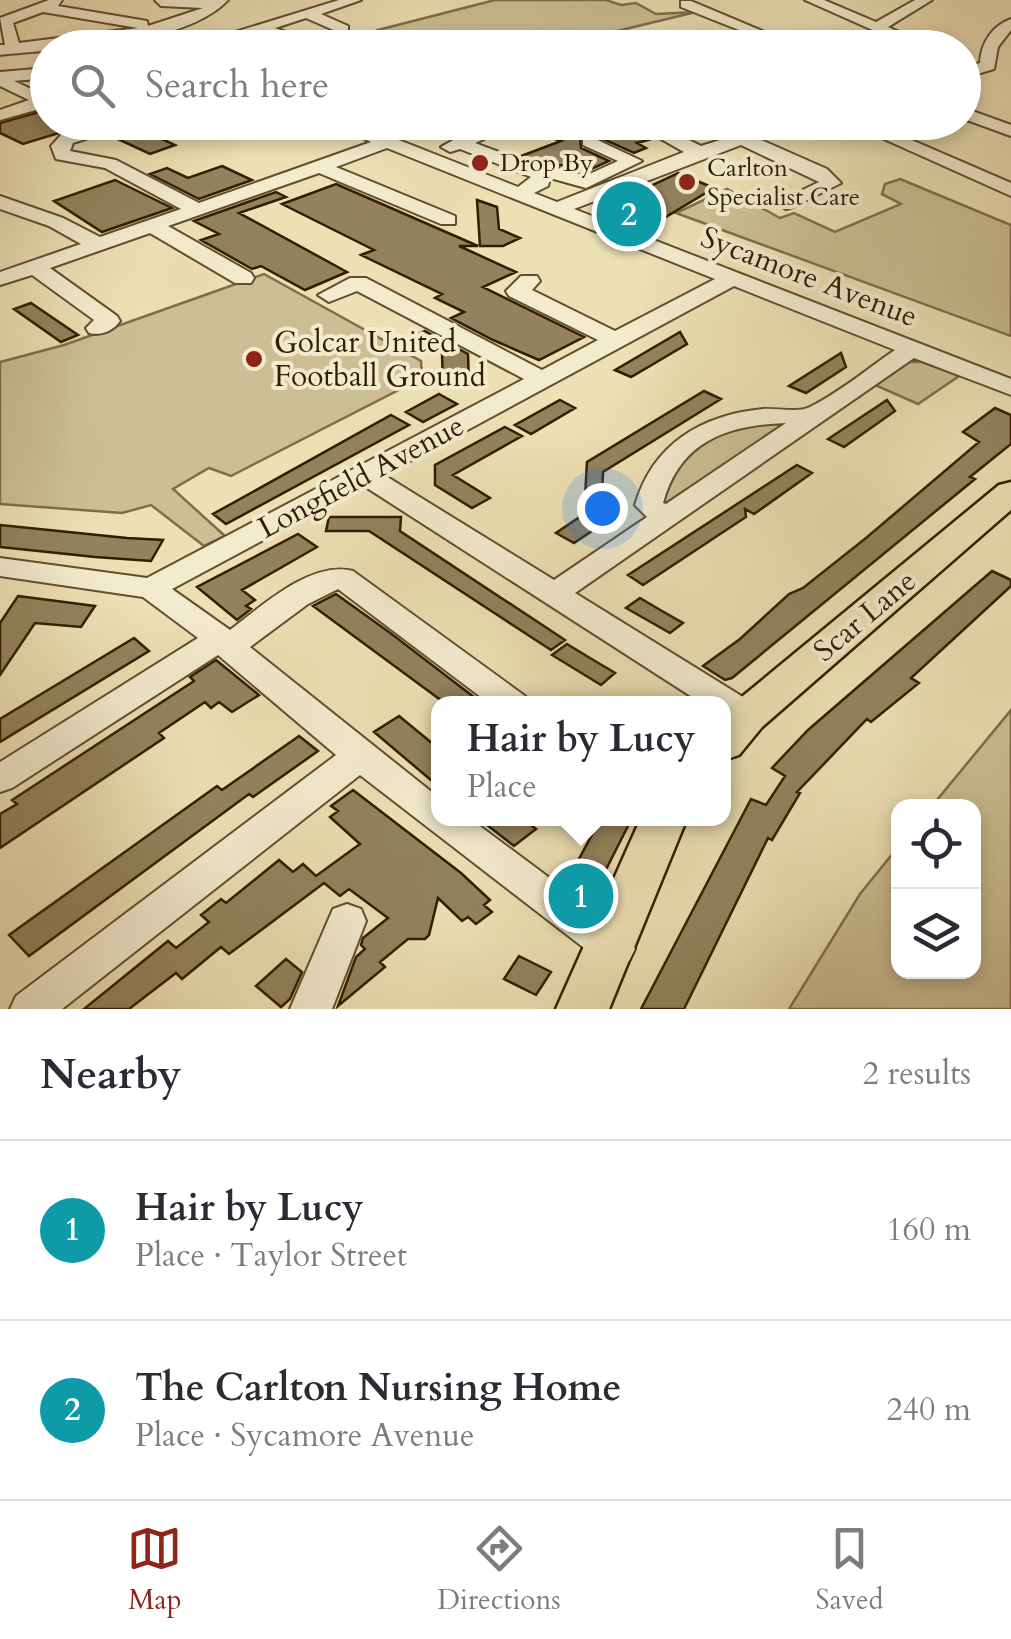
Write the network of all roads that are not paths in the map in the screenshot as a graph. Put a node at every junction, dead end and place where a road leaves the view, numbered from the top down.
1 (62, 0) edge
2 (354, 0) edge
3 (812, 0) edge
4 (924, 0) edge
5 (160, 2) edge
6 (219, 2) edge
7 (686, 4) dead end
8 (40, 7) junction
9 (314, 7) edge
10 (1011, 23) edge
11 (158, 26) junction
12 (259, 27) junction
13 (877, 27) junction
14 (342, 29) dead end
15 (140, 30) edge
16 (249, 30) edge
17 (268, 30) edge
18 (750, 30) edge
19 (884, 30) edge
20 (7, 49) edge
21 (0, 64) edge
22 (30, 65) edge
23 (981, 68) edge
24 (30, 70) edge
25 (0, 79) edge
26 (9, 91) edge
27 (30, 106) edge
28 (0, 115) edge
29 (981, 119) edge
30 (1011, 131) edge
31 (66, 140) edge
32 (379, 140) edge
33 (467, 140) edge
34 (588, 140) dead end
35 (675, 140) edge
36 (740, 140) edge
37 (745, 140) edge
38 (896, 140) edge
39 (386, 143) junction
40 (460, 143) junction
41 (699, 152) junction
42 (422, 157) junction
43 (629, 164) junction
44 (320, 167) junction
45 (648, 171) junction
46 (554, 173) dead end
47 (1011, 190) edge
48 (526, 198) junction
49 (0, 202) edge
50 (786, 202) dead end
51 (200, 210) junction
52 (556, 210) junction
53 (26, 212) junction
54 (448, 220) dead end
55 (585, 222) junction
56 (0, 224) edge
57 (155, 227) junction
58 (101, 246) junction
59 (37, 269) junction
60 (234, 278) dead end
61 (0, 280) edge
62 (729, 280) junction
63 (529, 281) dead end
64 (329, 296) dead end
65 (97, 328) dead end
66 (617, 341) junction
67 (912, 349) junction
68 (543, 380) junction
69 (1010, 386) edge
70 (814, 418) junction
71 (366, 475) junction
72 (1011, 492) edge
73 (665, 517) junction
74 (2, 570) edge
75 (140, 586) junction
76 (555, 593) junction
77 (224, 643) junction
78 (502, 696) edge
79 (690, 696) edge
80 (735, 730) edge
81 (360, 756) junction
82 (0, 779) edge
83 (431, 810) edge
84 (452, 826) edge
85 (661, 826) edge
86 (347, 921) dead end
87 (614, 949) junction
88 (31, 1009) edge
89 (311, 1009) edge
90 (582, 1009) edge

1 - 8 street
2 - 9 street
3 - 13 street
4 - 13 street
5 - 6 street
6 - 11 street
7 - 18 street
8 - 11 street
8 - 20 street
9 - 12 street
9 - 14 street
10 - 23 street
11 - 15 street
12 - 16 street
12 - 17 street
13 - 19 street
21 - 22 street
24 - 25 street
25 - 26 street
27 - 28 street
29 - 30 street
31 - 51 street
32 - 39 street, Sycamore Avenue
33 - 40 street
34 - 43 street
35 - 41 street
36 - 41 street
37 - 50 street
38 - 47 street
39 - 42 street, Sycamore Avenue
39 - 44 street
40 - 42 street
40 - 48 street
41 - 45 street
42 - 48 street, Sycamore Avenue
43 - 45 street
43 - 46 street
44 - 51 street
44 - 54 street
45 - 52 street
48 - 52 street, Sycamore Avenue
48 - 55 street, Sycamore Avenue
49 - 53 street
51 - 57 street
52 - 55 street, Sycamore Avenue
53 - 56 street
53 - 58 street
55 - 62 street, Sycamore Avenue
57 - 58 street
57 - 60 street
58 - 59 street
59 - 61 street
59 - 65 street
62 - 66 street, Longfield Avenue
62 - 67 street, Sycamore Avenue
63 - 66 street
64 - 68 street
66 - 68 street, Longfield Avenue
67 - 69 street, Sycamore Avenue
67 - 70 street
68 - 71 street, Longfield Avenue
70 - 73 street
70 - 73 street
71 - 75 street, Longfield Avenue
71 - 76 street
72 - 80 main road, Scar Lane
73 - 76 street
74 - 75 street
75 - 77 street
76 - 79 street
77 - 78 street
77 - 81 street
77 - 82 street
81 - 83 street
81 - 88 street
84 - 87 street
85 - 87 main road
86 - 89 street
87 - 90 main road

